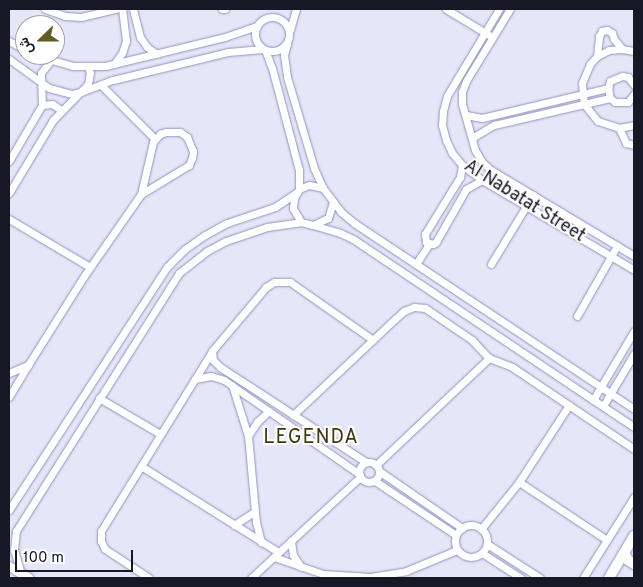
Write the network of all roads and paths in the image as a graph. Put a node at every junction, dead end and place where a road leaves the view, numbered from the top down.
1 (45, 9) edge
2 (117, 9) edge
3 (122, 9) edge
4 (133, 9) edge
5 (276, 9) edge
6 (296, 9) edge
7 (446, 9) edge
8 (499, 9) edge
9 (510, 9) edge
10 (268, 17) junction
11 (135, 18) junction
12 (125, 21) junction
13 (257, 26) junction
14 (290, 31) junction
15 (485, 33) junction
16 (493, 38) junction
17 (287, 44) junction
18 (622, 49) junction
19 (264, 50) junction
20 (634, 51) edge
21 (157, 54) junction
22 (597, 56) junction
23 (9, 59) edge
24 (65, 63) edge
25 (114, 64) junction
26 (46, 65) edge
27 (88, 67) junction
28 (634, 83) edge
29 (42, 84) junction
30 (102, 85) junction
31 (608, 88) junction
32 (81, 92) junction
33 (582, 94) junction
34 (634, 94) edge
35 (610, 98) junction
36 (584, 104) junction
37 (42, 105) junction
38 (61, 110) junction
39 (466, 115) junction
40 (634, 125) edge
41 (619, 128) junction
42 (472, 138) junction
43 (155, 139) junction
44 (634, 146) edge
45 (9, 161) edge
46 (462, 165) junction
47 (482, 180) junction
48 (323, 188) junction
49 (298, 191) junction
50 (9, 193) edge
51 (141, 194) junction
52 (533, 195) junction
53 (333, 202) junction
54 (526, 206) junction
55 (9, 219) edge
56 (301, 222) junction
57 (313, 225) junction
58 (429, 244) junction
59 (617, 246) junction
60 (611, 256) junction
61 (634, 256) edge
62 (416, 264) junction
63 (491, 264) dead end
64 (90, 267) junction
65 (634, 270) edge
66 (576, 316) dead end
67 (634, 331) edge
68 (373, 340) junction
69 (212, 351) junction
70 (634, 354) edge
71 (489, 358) junction
72 (28, 365) junction
73 (9, 373) edge
74 (229, 373) junction
75 (195, 379) junction
76 (224, 380) junction
77 (232, 385) junction
78 (601, 387) junction
79 (611, 393) junction
80 (9, 397) edge
81 (100, 398) junction
82 (593, 400) junction
83 (569, 405) junction
84 (603, 406) junction
85 (634, 409) edge
86 (269, 411) junction
87 (293, 415) junction
88 (634, 427) edge
89 (160, 434) junction
90 (248, 436) junction
91 (634, 449) edge
92 (366, 462) junction
93 (141, 466) junction
94 (378, 468) junction
95 (359, 475) junction
96 (375, 481) junction
97 (519, 482) junction
98 (634, 497) edge
99 (9, 510) edge
100 (254, 512) junction
101 (234, 525) junction
102 (462, 528) junction
103 (480, 529) junction
104 (456, 535) junction
105 (634, 536) edge
106 (11, 539) edge
107 (607, 540) junction
108 (291, 541) junction
109 (261, 542) junction
110 (487, 544) junction
111 (457, 550) junction
112 (482, 553) junction
113 (624, 553) junction
114 (276, 554) junction
115 (634, 564) edge
116 (9, 566) edge
117 (301, 568) junction
118 (406, 571) junction
119 (25, 576) edge
120 (149, 578) edge
121 (251, 578) edge
122 (359, 578) edge
123 (397, 578) edge
124 (521, 578) edge
125 (540, 578) edge
126 (584, 578) edge
127 (609, 578) edge

1 - 2 street
3 - 12 street
4 - 11 street
5 - 10 street
6 - 14 street
7 - 15 street
8 - 15 street, Al Nabatat Street
9 - 16 street, Al Nabatat Street
10 - 13 street
10 - 14 street
11 - 12 street
11 - 21 street
12 - 25 street
13 - 19 street
13 - 21 street
14 - 17 street
15 - 16 street
15 - 46 street, Al Nabatat Street
16 - 39 street, Al Nabatat Street
17 - 19 street
17 - 48 street
18 - 20 street
18 - 22 street
18 - 22 street
19 - 30 street
19 - 49 street
21 - 25 street
22 - 33 street
23 - 29 street
24 - 27 street
25 - 27 street
26 - 29 street
27 - 32 street
28 - 31 street
29 - 32 street
29 - 37 street
30 - 32 street
30 - 43 street
31 - 33 street
31 - 35 street
32 - 38 street
33 - 36 street
33 - 39 street
34 - 35 street
35 - 36 street
36 - 41 street
36 - 42 street
37 - 38 street
37 - 45 street
38 - 50 street
39 - 42 street, Al Nabatat Street
40 - 41 street
41 - 44 street
42 - 52 street, Al Nabatat Street
43 - 51 street
43 - 51 street
46 - 47 street, Al Nabatat Street
46 - 58 street
47 - 54 street, Al Nabatat Street
47 - 58 street
48 - 49 street
48 - 53 street
49 - 56 street
49 - 99 street
51 - 64 street
52 - 54 street
52 - 59 street, Al Nabatat Street
53 - 57 street
53 - 62 street
54 - 60 street, Al Nabatat Street
54 - 63 street
55 - 64 street
56 - 57 street
56 - 81 street
57 - 82 street
58 - 62 street
59 - 60 street
59 - 61 street, Al Nabatat Street
60 - 65 street, Al Nabatat Street
60 - 66 street
62 - 78 street
64 - 72 street
67 - 78 street
68 - 69 street
68 - 71 street
68 - 87 street
69 - 74 street
69 - 75 street
70 - 79 street
71 - 83 street
71 - 94 street
72 - 73 street
72 - 80 street
74 - 76 street
74 - 87 street
75 - 76 street
75 - 89 street
76 - 77 street
77 - 86 street
77 - 90 street
78 - 79 street
78 - 82 street
79 - 84 street
79 - 85 street
81 - 89 street
81 - 106 street
82 - 84 street
83 - 91 street
83 - 97 street
84 - 88 street
86 - 90 street
86 - 95 street
87 - 92 street
89 - 93 street
90 - 100 street
92 - 94 street
92 - 95 street
93 - 101 street
93 - 120 street
94 - 96 street
94 - 102 street
95 - 96 street
95 - 108 street
96 - 104 street
97 - 103 street
97 - 107 street
98 - 107 street
100 - 101 street
100 - 109 street
101 - 109 street
102 - 103 street
102 - 104 street
103 - 110 street
104 - 111 street
105 - 113 main road
106 - 119 street
107 - 126 street
108 - 114 street
108 - 117 street
109 - 114 street
110 - 112 street
110 - 125 street
111 - 112 street
111 - 118 street
112 - 124 street
113 - 115 main road
113 - 127 main road
114 - 117 street
114 - 121 street
116 - 119 street
117 - 122 street
118 - 122 street
118 - 123 street

